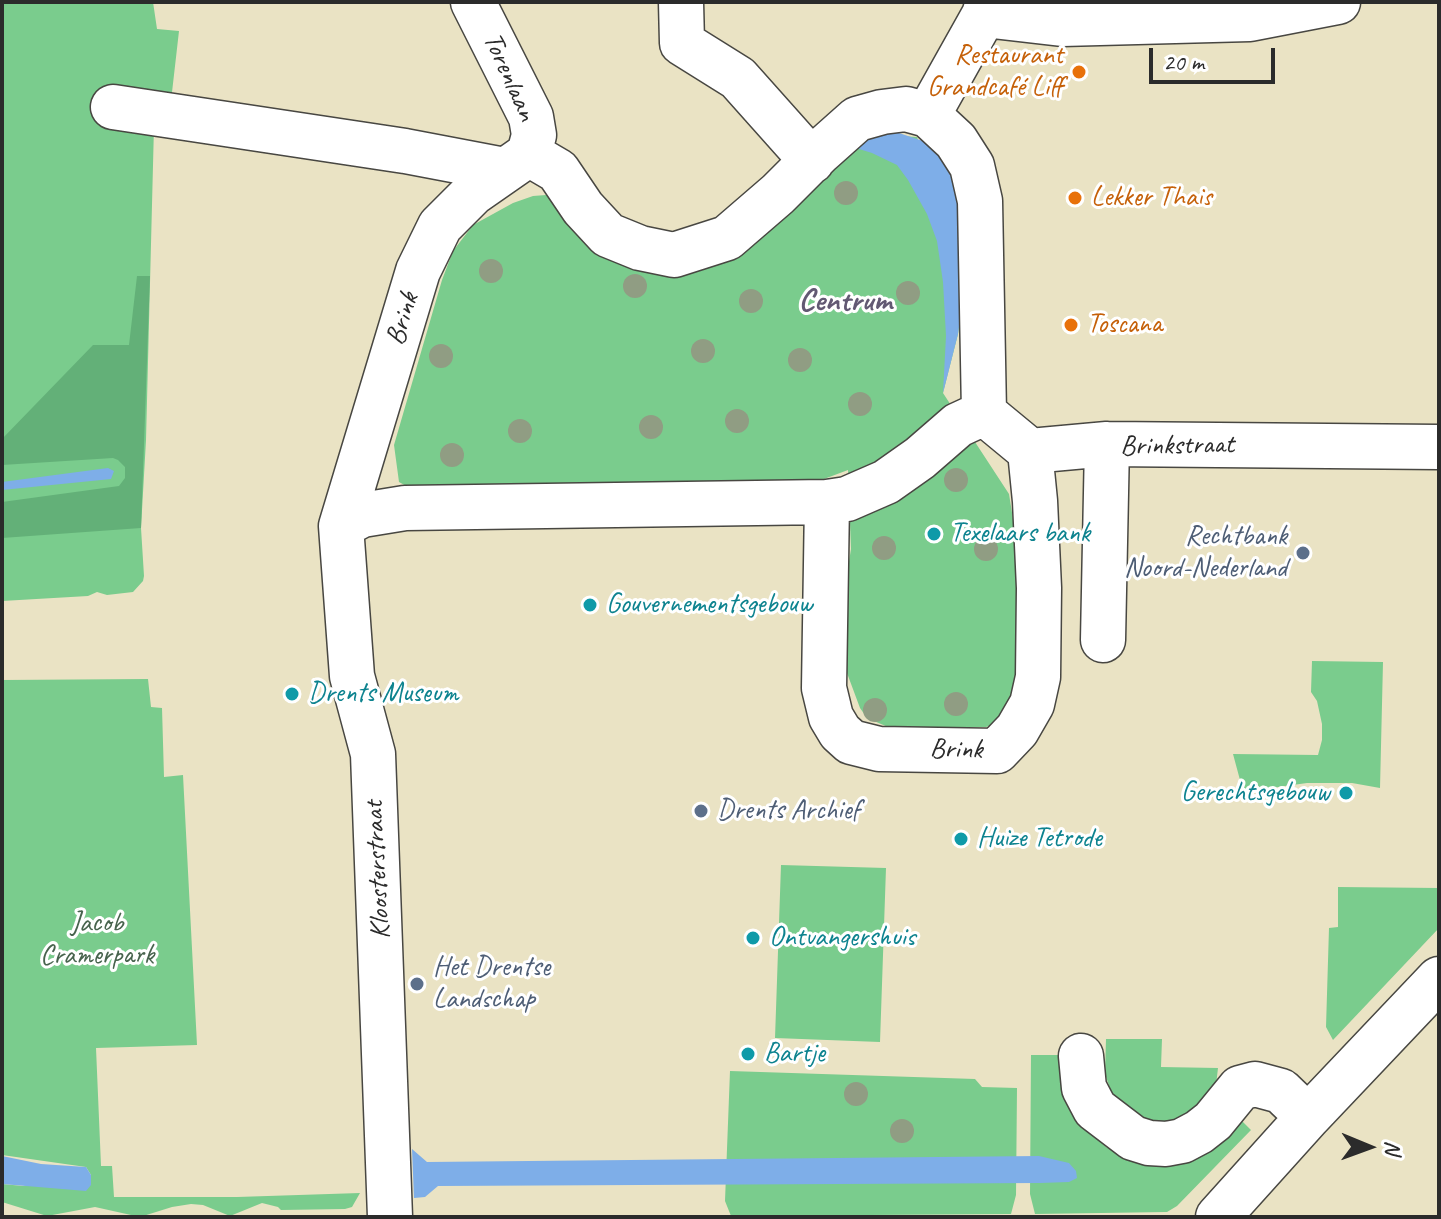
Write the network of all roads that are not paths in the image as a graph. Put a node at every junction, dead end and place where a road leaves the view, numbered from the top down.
1 (473, 2) edge
2 (681, 2) edge
3 (1338, 2) edge
4 (986, 9) edge
5 (1247, 10) edge
6 (113, 107) dead end
7 (928, 115) junction
8 (812, 161) junction
9 (517, 162) junction
10 (984, 413) junction
11 (1107, 444) junction
12 (1439, 447) edge
13 (1030, 451) junction
14 (827, 502) junction
15 (341, 526) junction
16 (1103, 640) dead end
17 (1439, 979) edge
18 (1081, 1056) dead end
19 (1308, 1117) junction
20 (390, 1217) edge
21 (1218, 1217) edge

1 - 9 street, Torenlaan
2 - 8 street
3 - 5 street
4 - 5 street
4 - 7 street
6 - 9 street
7 - 8 street
7 - 10 street
8 - 9 street
9 - 15 street, Brink
10 - 13 street
10 - 14 street
11 - 12 street, Brinkstraat
11 - 13 street
11 - 16 street, Brinkstraat
13 - 14 street, Brink
14 - 15 street
15 - 20 street, Kloosterstraat
17 - 19 street
18 - 19 street
19 - 21 street

